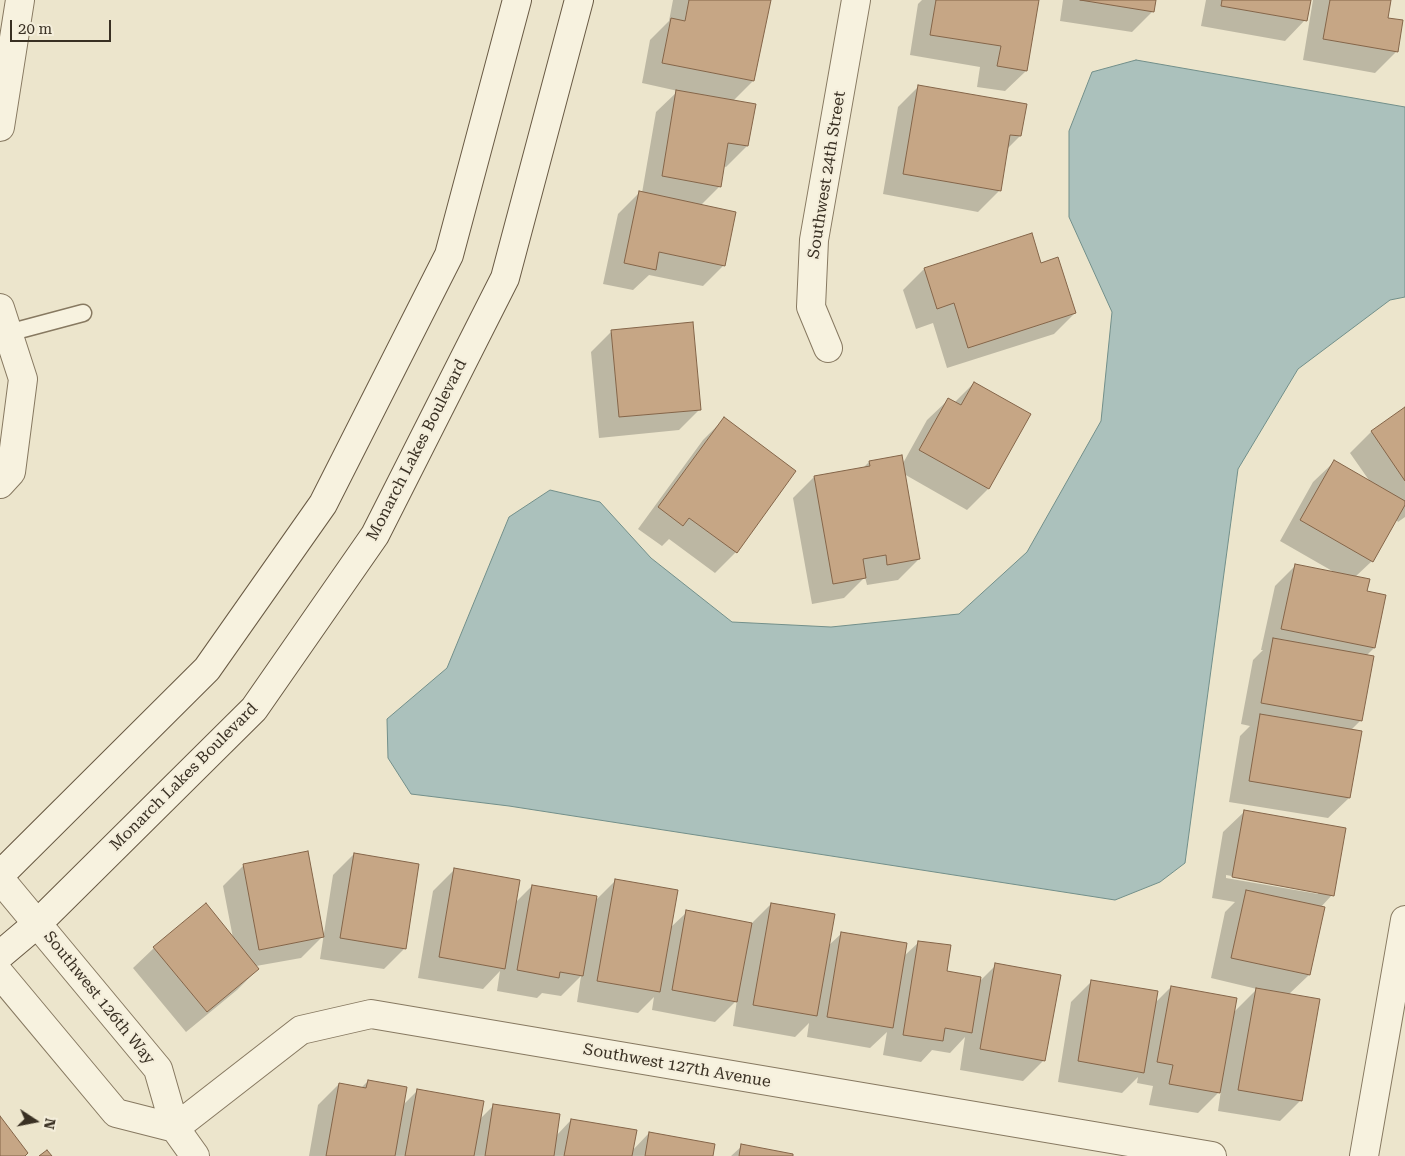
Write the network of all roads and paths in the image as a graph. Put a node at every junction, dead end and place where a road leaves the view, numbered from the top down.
1 (20, 0) edge
2 (517, 0) edge
3 (580, 0) edge
4 (856, 0) edge
5 (0, 127) edge
6 (83, 313) dead end
7 (4, 320) edge
8 (828, 348) dead end
9 (0, 484) edge
10 (0, 875) edge
11 (0, 878) edge
12 (1405, 920) edge
13 (38, 923) junction
14 (0, 954) edge
15 (0, 974) edge
16 (175, 1128) junction
17 (195, 1156) edge
18 (1212, 1156) edge
19 (1364, 1156) edge

1 - 5 street
2 - 10 street
3 - 13 street, Monarch Lakes Boulevard
4 - 8 street, Southwest 24th Street
6 - 7 lane
7 - 9 street
11 - 13 street, Southwest 126th Way
12 - 19 street
13 - 14 street, Monarch Lakes Boulevard
13 - 16 street, Southwest 126th Way
15 - 16 street
16 - 17 street
16 - 18 street, Southwest 127th Avenue

